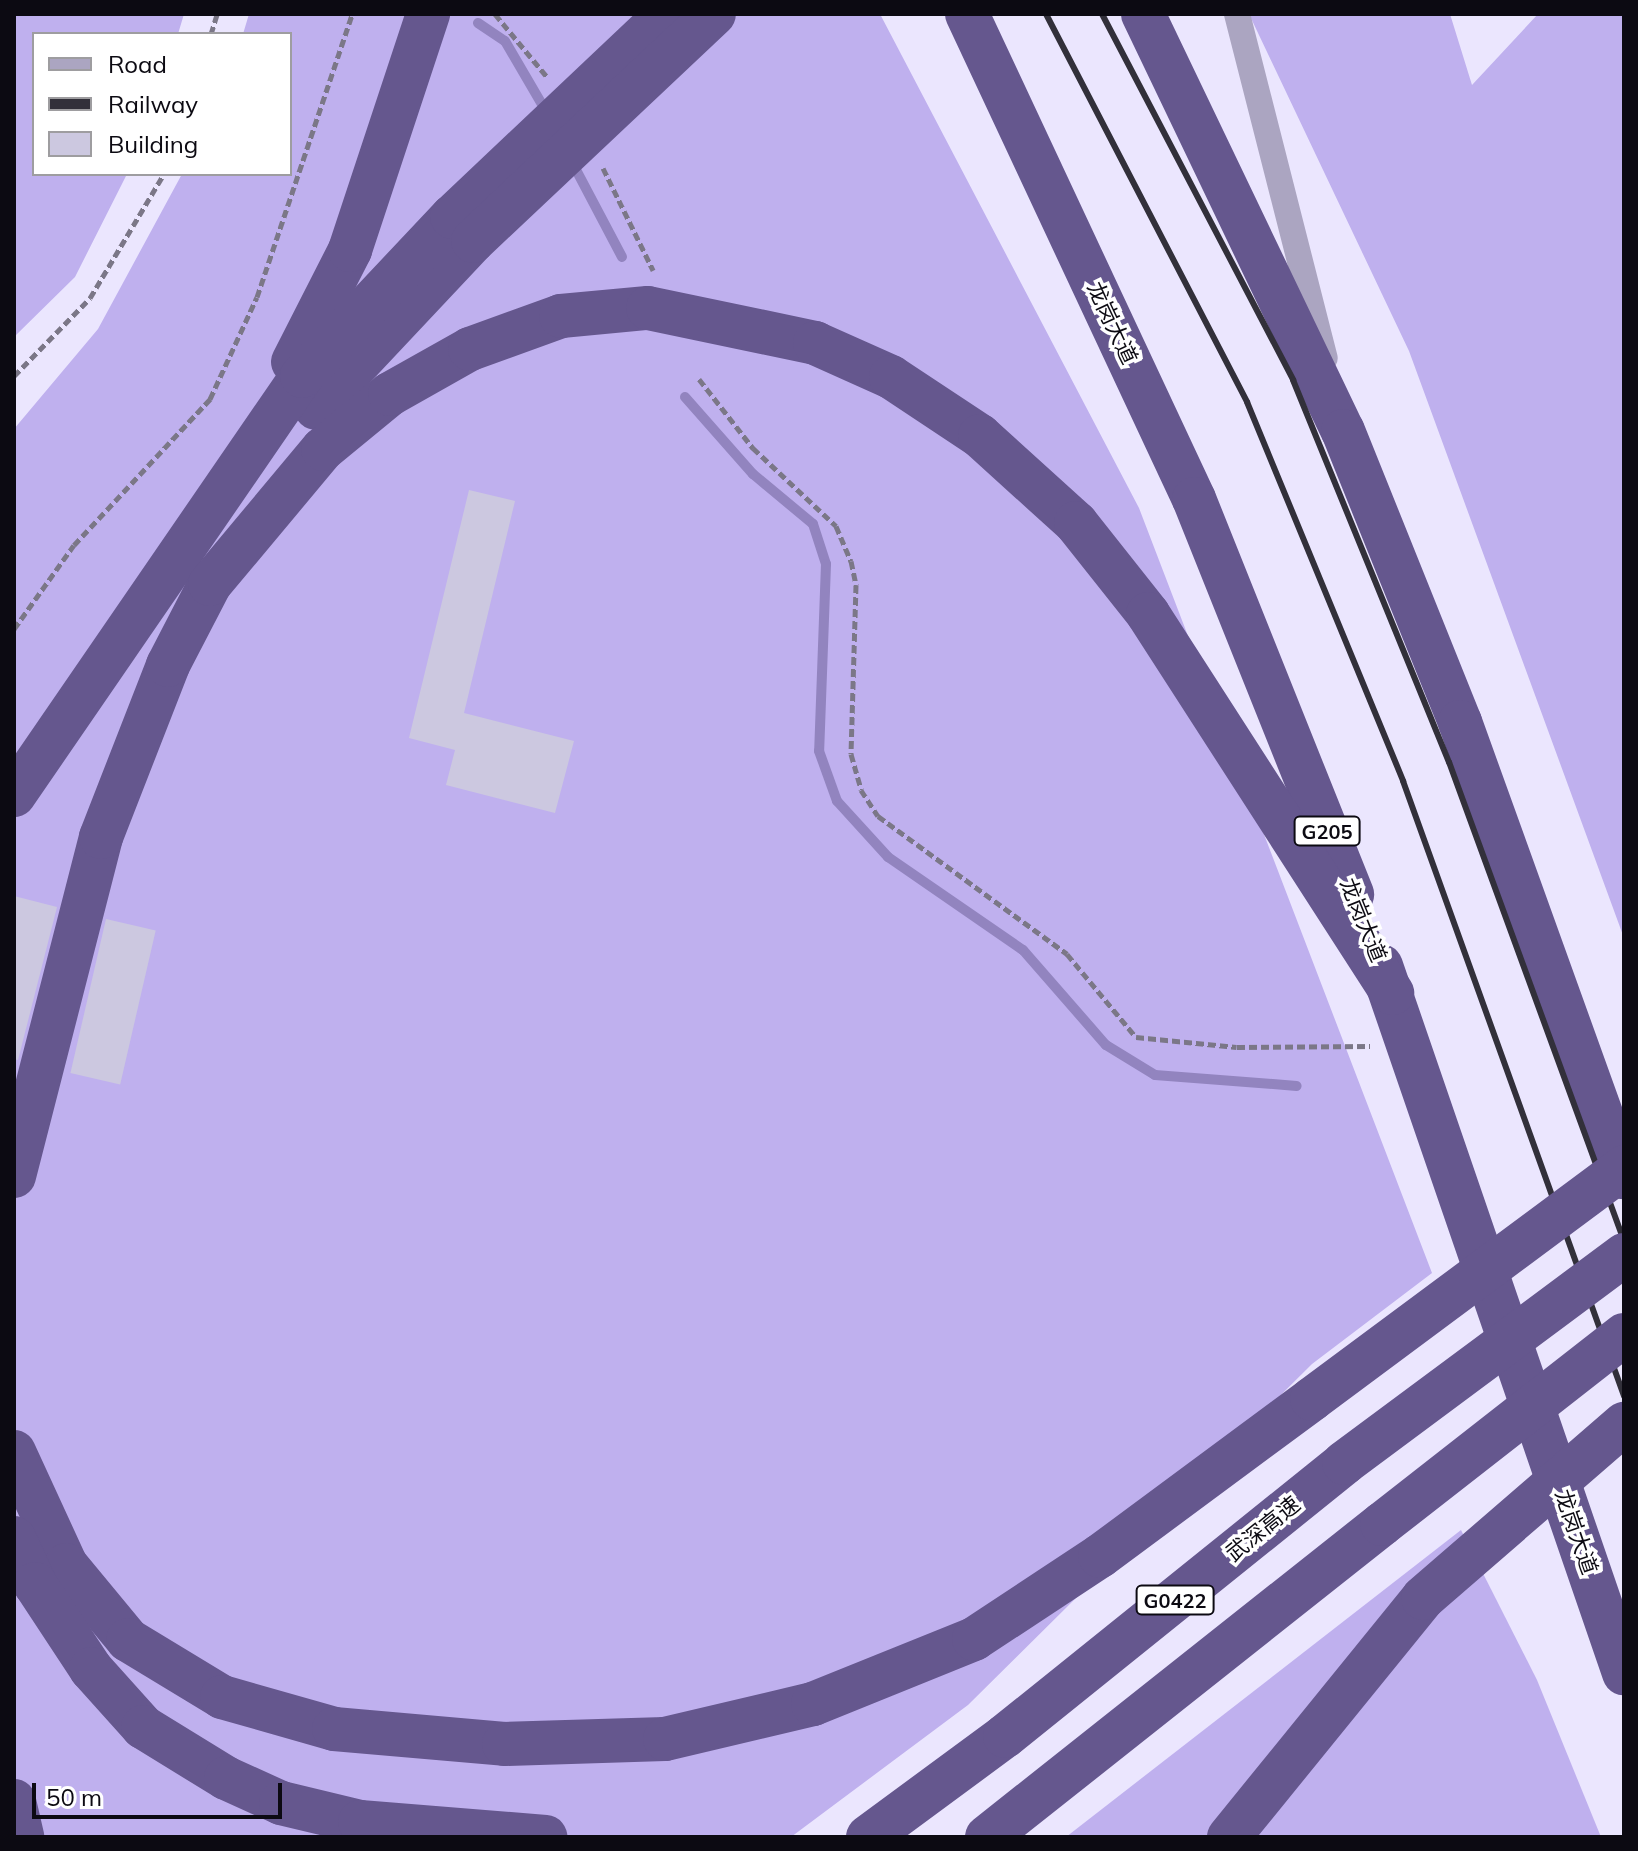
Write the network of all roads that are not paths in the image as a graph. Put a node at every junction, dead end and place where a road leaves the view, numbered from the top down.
1 (428, 14) edge
2 (667, 14) edge
3 (714, 14) edge
4 (967, 14) edge
5 (1143, 14) edge
6 (1237, 14) edge
7 (462, 229) junction
8 (1343, 431) junction
9 (234, 468) junction
10 (210, 584) junction
11 (14, 795) edge
12 (1392, 993) junction
13 (1624, 1167) edge
14 (14, 1176) edge
15 (1624, 1177) edge
16 (1624, 1255) edge
17 (1624, 1335) edge
18 (1624, 1424) edge
19 (14, 1452) edge
20 (14, 1538) edge
21 (1624, 1673) edge
22 (14, 1801) edge
23 (22, 1837) edge
24 (545, 1837) edge
25 (868, 1837) edge
26 (987, 1837) edge
27 (1229, 1837) edge

1 - 9 highway
2 - 7 highway, bridge
3 - 7 highway, bridge
4 - 12 highway, 龙岗大道 / G205
5 - 8 highway
6 - 8 street
7 - 9 highway
7 - 10 highway
8 - 15 highway
9 - 11 highway
10 - 12 highway
10 - 14 highway
12 - 21 highway, 龙岗大道 / G205
13 - 19 highway, bridge
16 - 25 highway, 武深高速 / G0422, bridge
17 - 26 highway, G0422, bridge
18 - 27 highway, bridge
20 - 24 highway
22 - 23 highway

